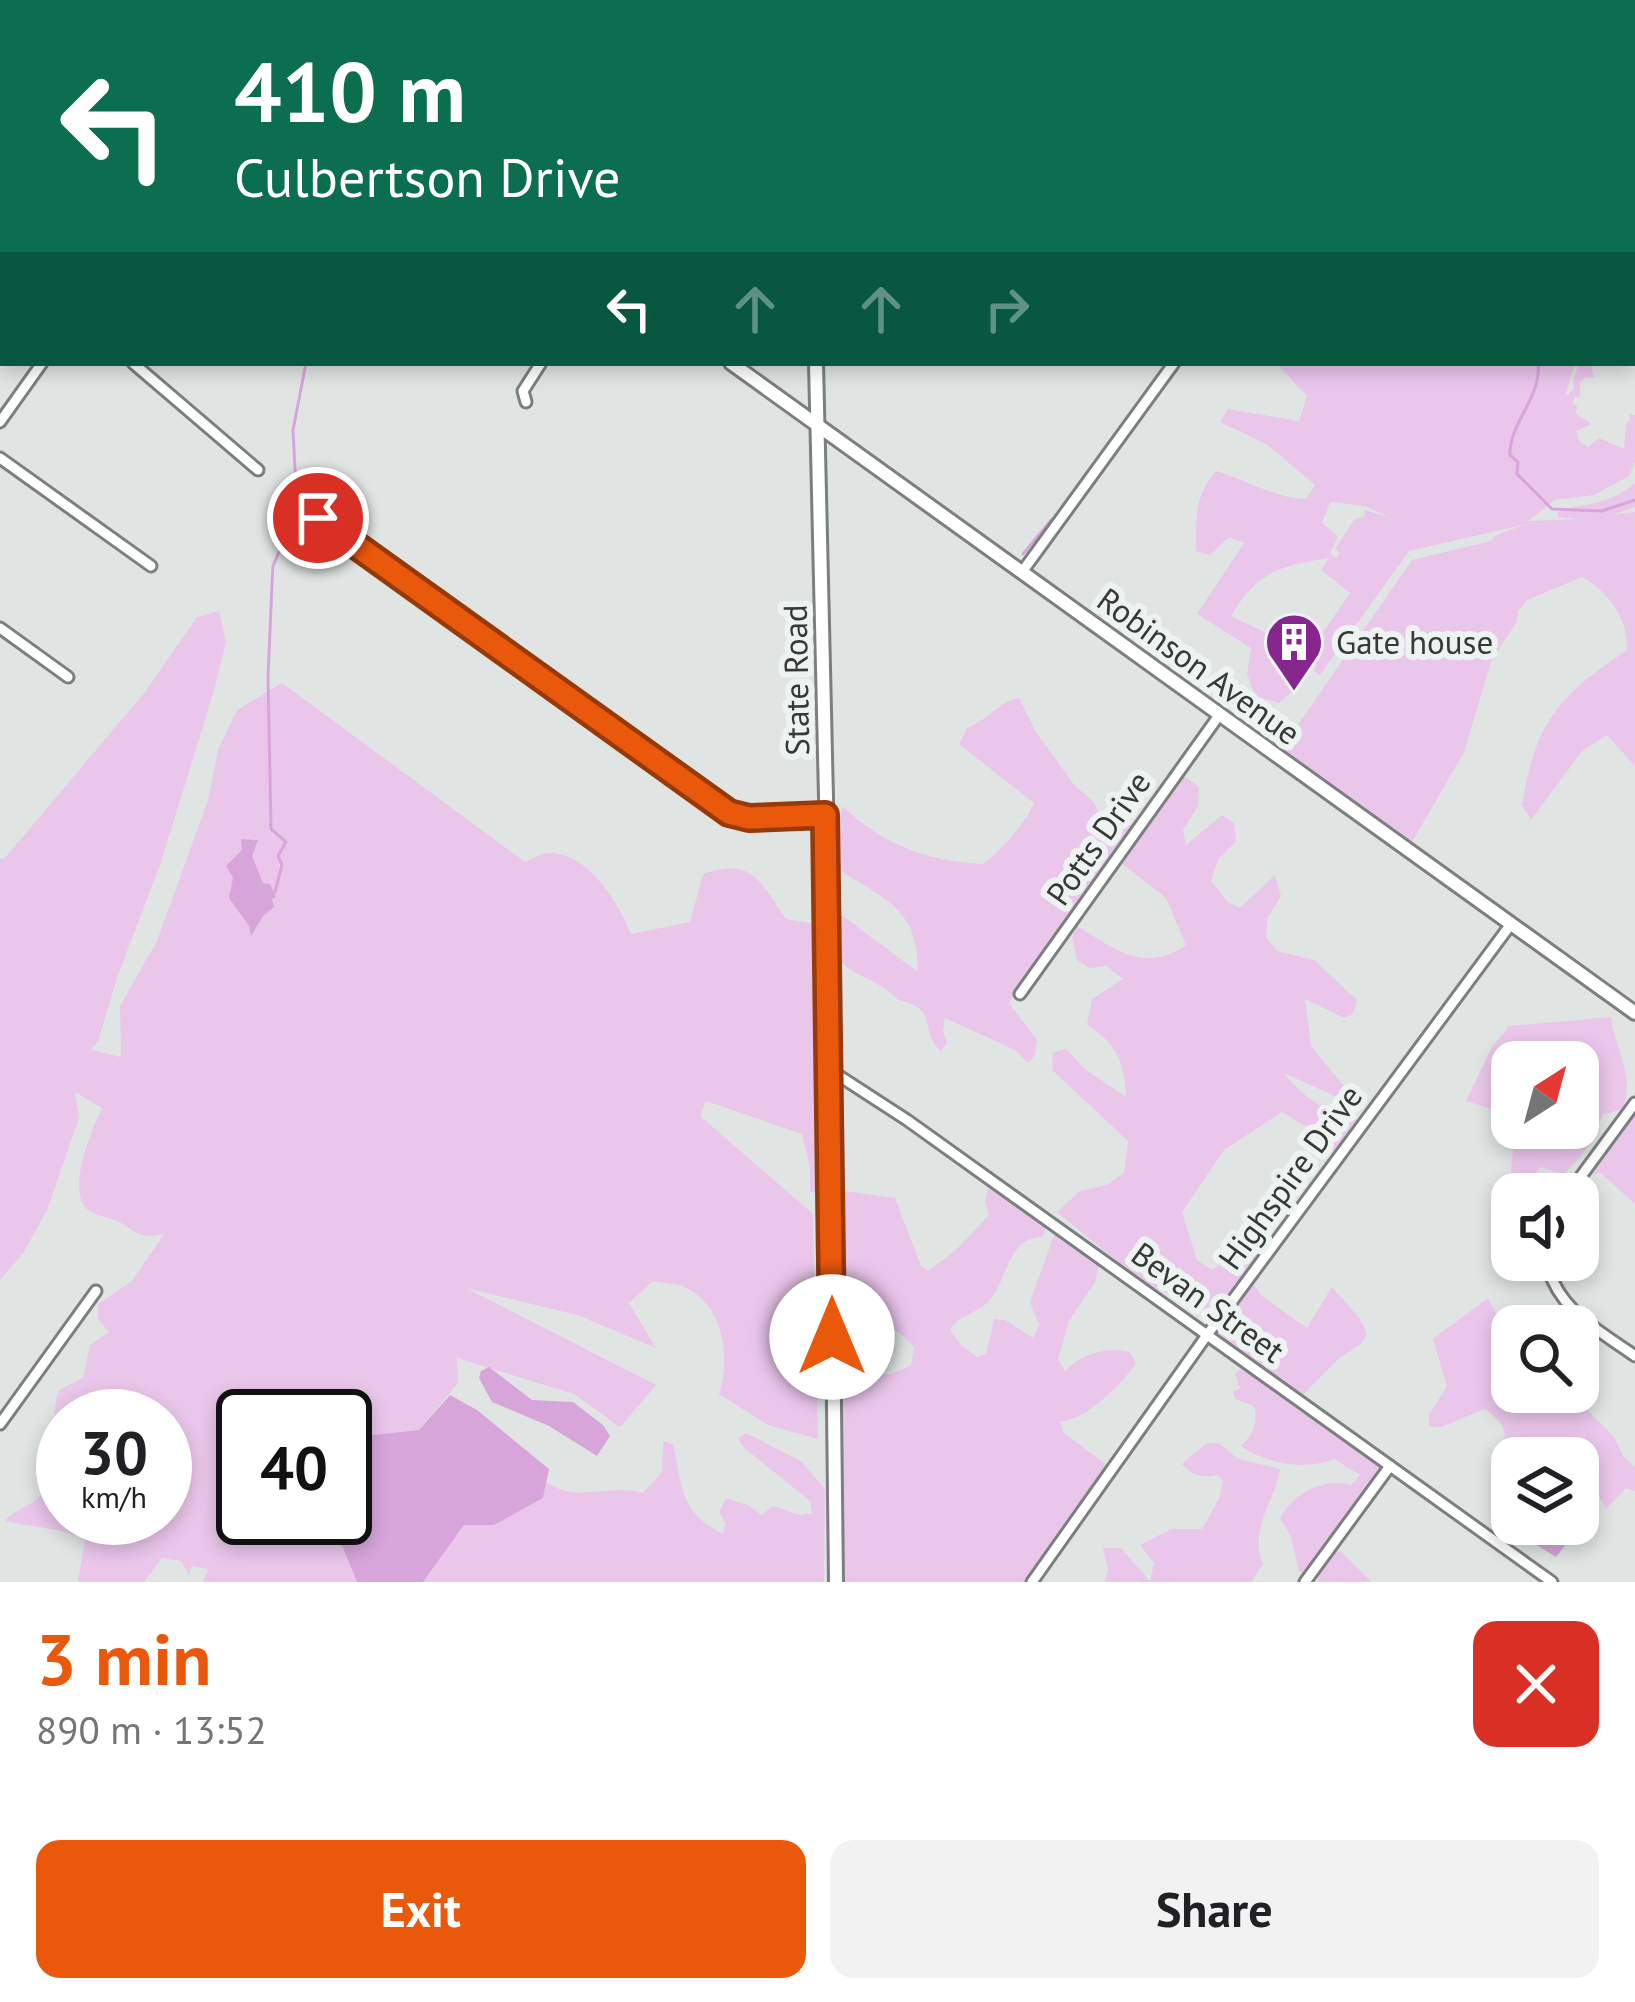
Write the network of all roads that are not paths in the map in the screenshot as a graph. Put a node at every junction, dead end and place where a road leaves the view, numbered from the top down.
1 (40, 366) edge
2 (137, 366) edge
3 (539, 366) edge
4 (735, 366) edge
5 (816, 366) edge
6 (1172, 366) edge
7 (526, 402) dead end
8 (0, 422) edge
9 (818, 424) junction
10 (0, 458) edge
11 (258, 470) dead end
12 (318, 518) dead end
13 (151, 566) dead end
14 (1022, 572) junction
15 (0, 628) edge
16 (68, 677) dead end
17 (1220, 714) junction
18 (825, 815) junction
19 (1510, 924) junction
20 (1019, 994) dead end
21 (1635, 1013) edge
22 (830, 1070) junction
23 (1635, 1103) edge
24 (1583, 1173) edge
25 (1553, 1281) edge
26 (96, 1291) dead end
27 (1208, 1335) junction
28 (1635, 1356) edge
29 (0, 1424) edge
30 (1390, 1466) junction
31 (836, 1582) edge
32 (1032, 1582) edge
33 (1305, 1582) edge
34 (1552, 1582) edge

1 - 8 street
2 - 11 street
3 - 7 street
4 - 9 street, Robinson Avenue
5 - 9 street, State Road
6 - 14 street
9 - 14 street, Robinson Avenue
9 - 18 street, State Road
10 - 13 street
12 - 18 street
14 - 17 street, Robinson Avenue
15 - 16 street
17 - 19 street, Robinson Avenue
17 - 20 street, Potts Drive
18 - 22 street, State Road
19 - 21 street, Robinson Avenue
19 - 27 street, Highspire Drive
22 - 27 street, Bevan Street
22 - 31 street, State Road
23 - 24 street
25 - 28 street
26 - 29 street
27 - 30 street, Bevan Street
27 - 32 street, Highspire Drive
30 - 33 street
30 - 34 street, Bevan Street

